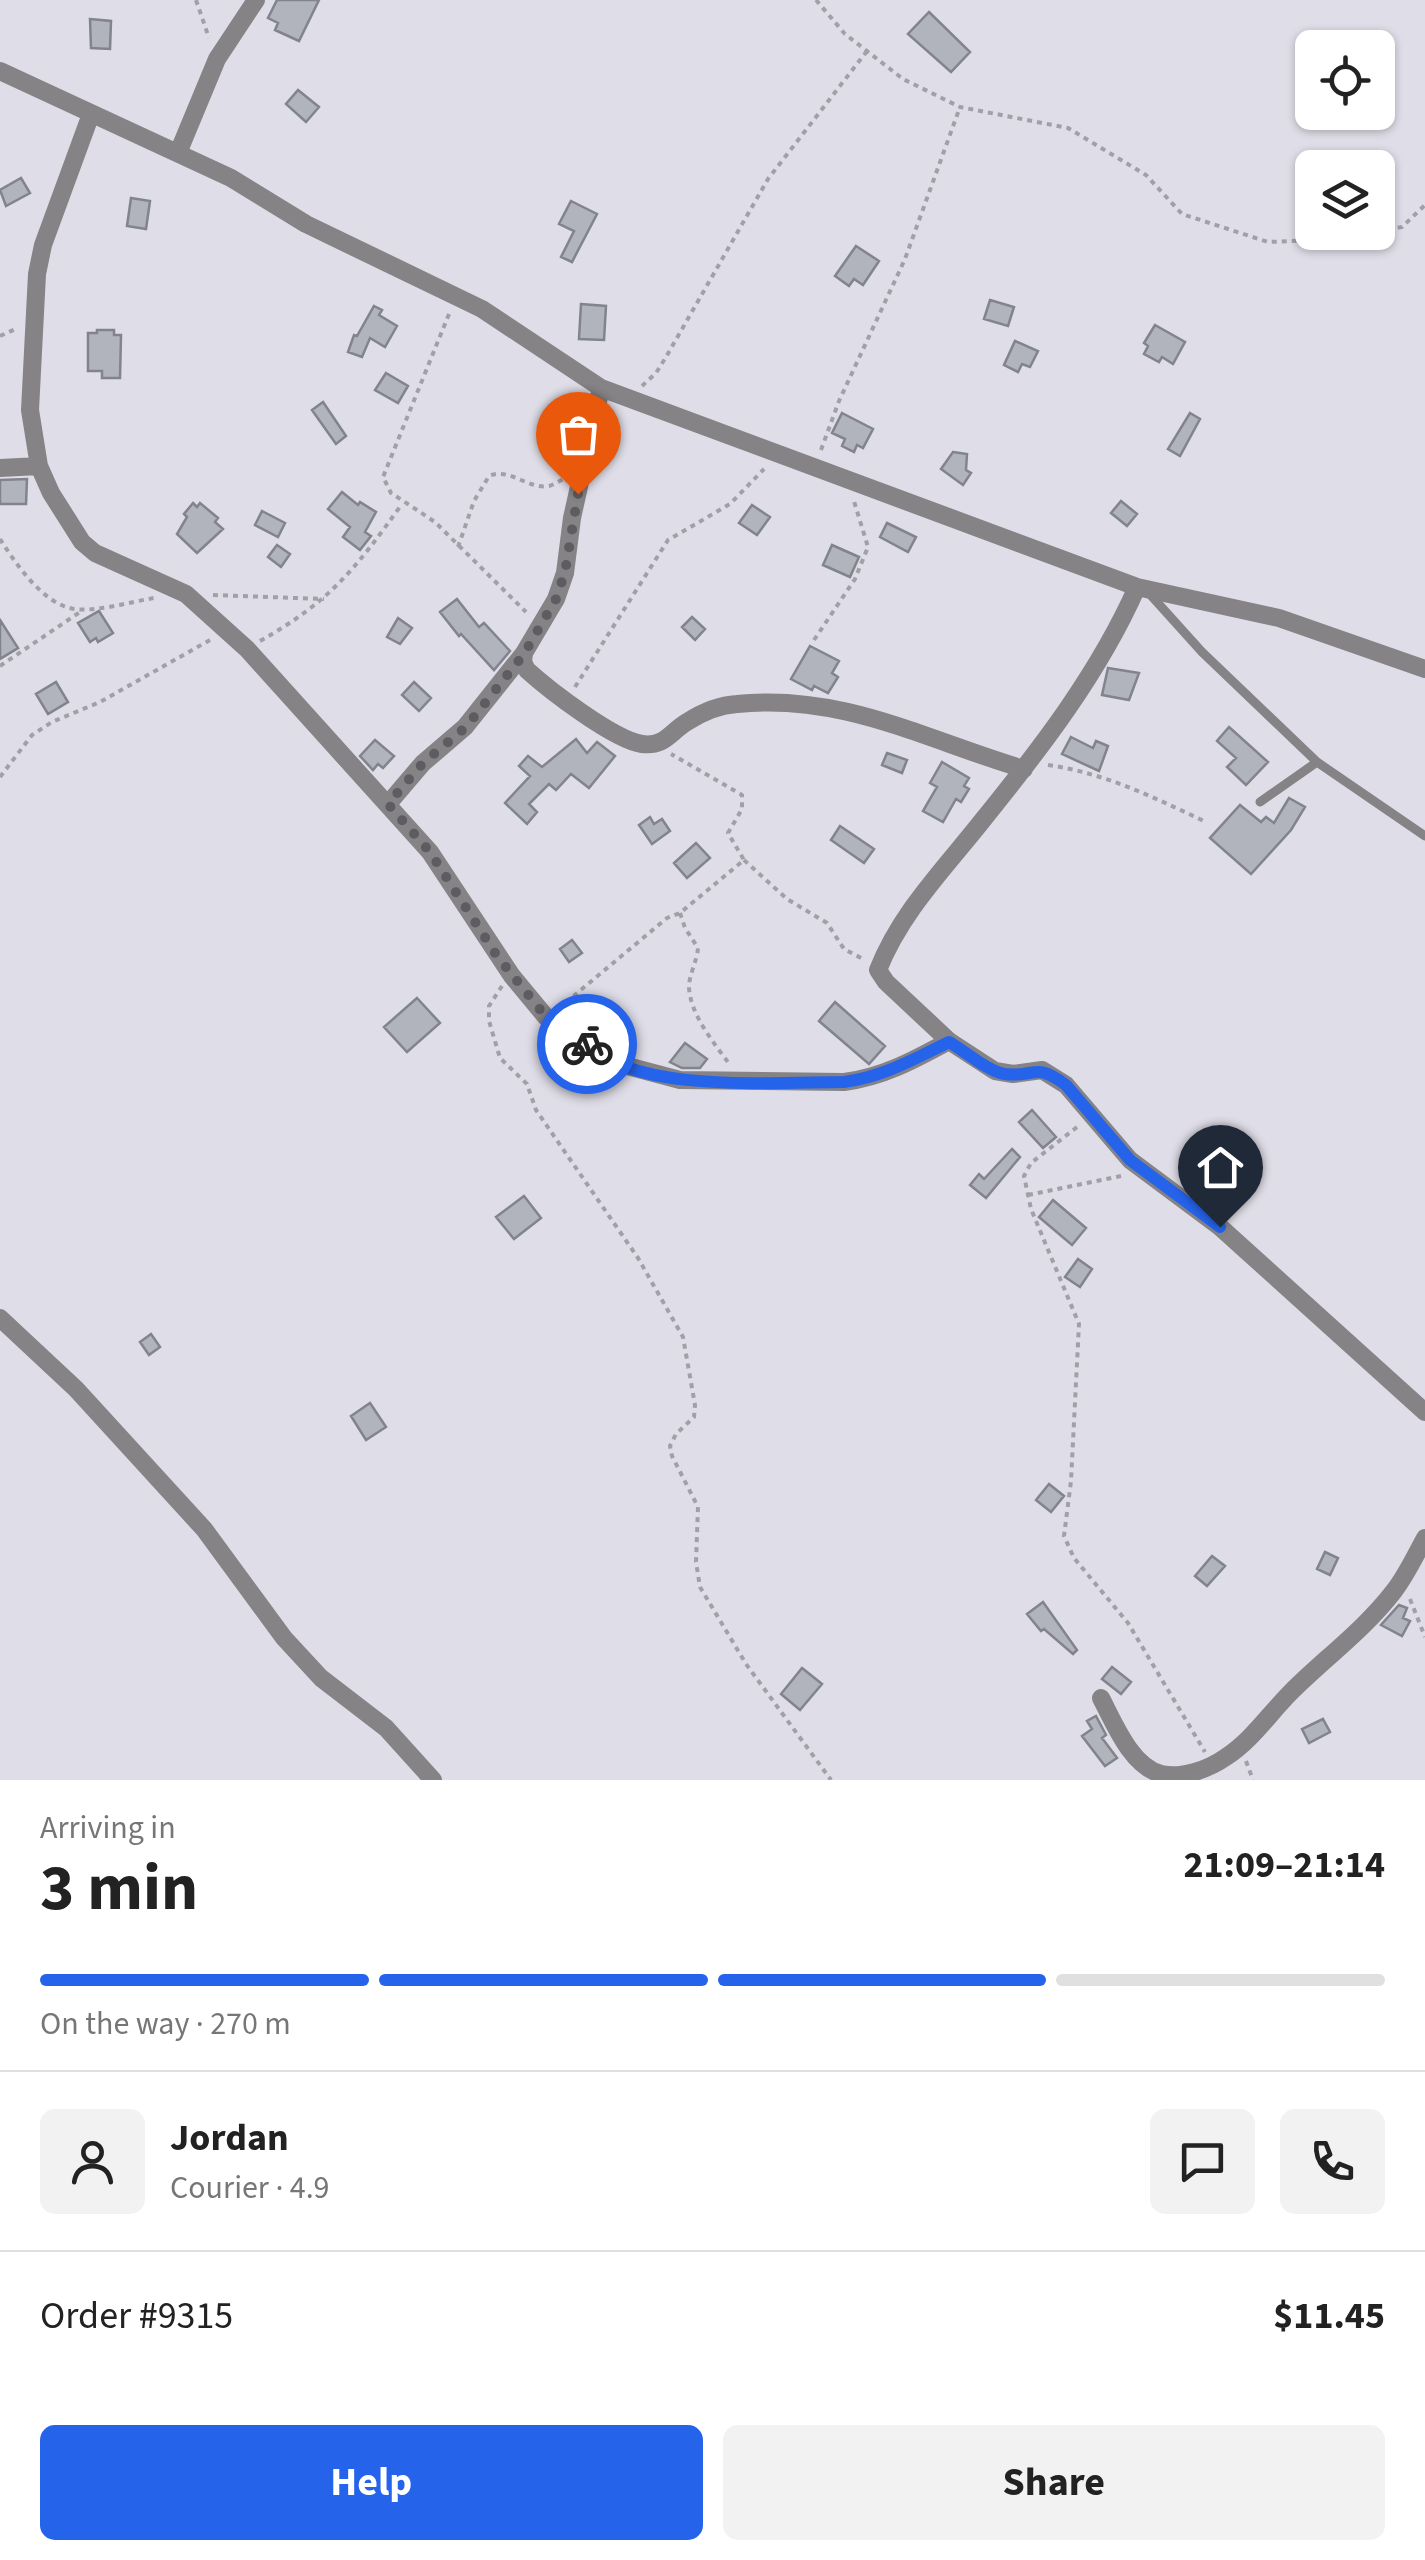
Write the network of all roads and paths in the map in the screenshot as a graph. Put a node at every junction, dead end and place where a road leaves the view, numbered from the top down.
1 (196, 0) edge
2 (256, 0) edge
3 (816, 0) edge
4 (868, 50) junction
5 (218, 59) junction
6 (0, 71) edge
7 (960, 107) junction
8 (90, 114) junction
9 (178, 153) junction
10 (1425, 204) edge
11 (1395, 230) edge
12 (1295, 241) edge
13 (456, 297) junction
14 (601, 388) junction
15 (625, 397) junction
16 (777, 454) junction
17 (39, 466) junction
18 (0, 468) edge
19 (815, 469) junction
20 (584, 471) junction
21 (852, 483) junction
22 (402, 503) junction
23 (0, 539) edge
24 (458, 547) junction
25 (1141, 588) junction
26 (186, 594) junction
27 (156, 598) dead end
28 (324, 599) junction
29 (84, 609) junction
30 (540, 626) junction
31 (227, 630) junction
32 (814, 640) dead end
33 (248, 649) junction
34 (524, 654) junction
35 (0, 666) edge
36 (1425, 668) edge
37 (566, 700) junction
38 (654, 744) junction
39 (1317, 762) junction
40 (1027, 766) junction
41 (0, 776) edge
42 (1260, 802) dead end
43 (388, 804) junction
44 (1206, 822) dead end
45 (1425, 836) edge
46 (744, 860) junction
47 (680, 913) junction
48 (878, 970) junction
49 (512, 976) junction
50 (546, 1017) junction
51 (949, 1042) junction
52 (741, 1081) junction
53 (1094, 1120) junction
54 (1150, 1175) junction
55 (1028, 1194) junction
56 (0, 1318) edge
57 (1425, 1412) edge
58 (1425, 1538) edge
59 (1402, 1579) junction
60 (1425, 1637) edge
61 (1101, 1698) dead end
62 (1212, 1764) junction
63 (433, 1780) edge
64 (831, 1780) edge

1 - 5 path
2 - 5 street
3 - 4 path
4 - 7 path
4 - 15 path
5 - 9 street
6 - 8 street
7 - 12 path
7 - 19 path
8 - 9 street
8 - 17 street
9 - 13 street
10 - 11 path
13 - 14 street
13 - 22 path
14 - 15 street
14 - 20 street
15 - 16 street
16 - 19 street
16 - 37 path
17 - 18 street
17 - 26 street
19 - 21 street
20 - 24 path
20 - 30 street
21 - 25 street
21 - 32 path
22 - 24 path
22 - 28 path
23 - 29 path
24 - 30 path
25 - 36 street
25 - 39 lane
25 - 40 street
26 - 28 path
26 - 31 street
27 - 29 path
28 - 33 path
29 - 35 path
30 - 34 street
31 - 33 street
31 - 41 path
33 - 43 street
34 - 37 street
34 - 43 street
37 - 38 street
38 - 40 street
38 - 46 path
39 - 42 lane
39 - 45 lane
40 - 44 path
40 - 48 street
43 - 49 street
46 - 47 path
46 - 48 path
47 - 50 path
47 - 52 path
48 - 51 street
49 - 50 street
49 - 64 path
50 - 52 street
51 - 52 street
51 - 53 street
53 - 54 street
53 - 55 path
54 - 55 path
54 - 57 street
55 - 62 path
56 - 63 street
58 - 59 street
59 - 60 path
59 - 62 street
61 - 62 street

